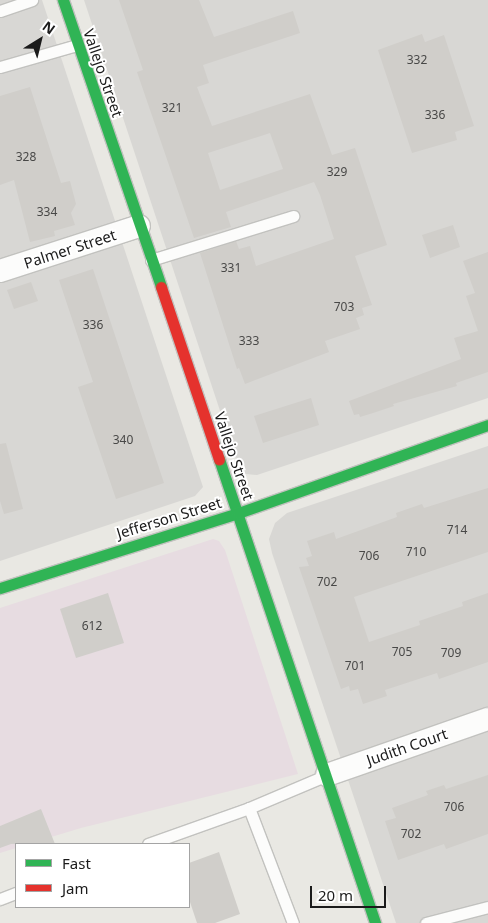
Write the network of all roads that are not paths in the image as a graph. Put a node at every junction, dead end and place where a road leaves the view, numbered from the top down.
1 (32, 0) edge
2 (63, 0) edge
3 (0, 11) edge
4 (77, 45) junction
5 (0, 67) edge
6 (292, 216) dead end
7 (139, 226) junction
8 (151, 260) junction
9 (0, 271) edge
10 (488, 425) edge
11 (238, 513) junction
12 (0, 588) edge
13 (488, 718) edge
14 (327, 775) junction
15 (248, 808) junction
16 (151, 843) edge
17 (15, 893) edge
18 (0, 899) edge
19 (488, 907) edge
20 (293, 923) edge
21 (375, 923) edge
22 (426, 923) edge

1 - 3 lane
2 - 4 street, Vallejo Street
4 - 5 lane
4 - 7 street, Vallejo Street
6 - 8 lane
7 - 8 street, Vallejo Street
7 - 9 street, Palmer Street
8 - 11 street, Vallejo Street
10 - 11 street, Jefferson Street
11 - 12 street, Jefferson Street
11 - 14 street, Vallejo Street
13 - 14 street, Judith Court
14 - 15 lane
14 - 21 street, Vallejo Street
15 - 16 lane
15 - 20 lane
17 - 18 lane
19 - 22 lane

